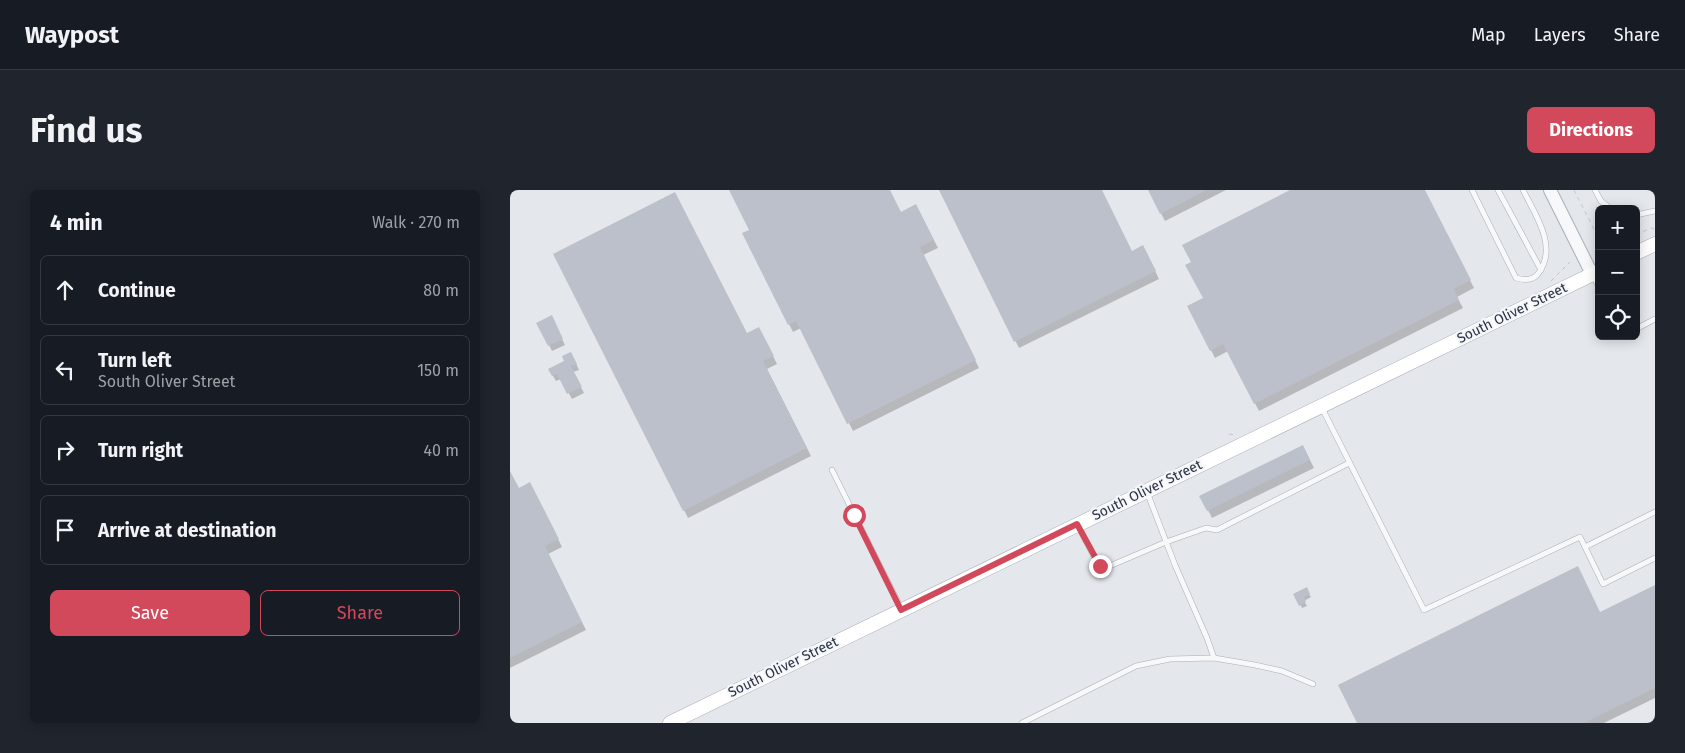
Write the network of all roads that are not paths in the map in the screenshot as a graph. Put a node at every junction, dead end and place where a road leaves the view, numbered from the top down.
1 (1472, 190) edge
2 (1498, 190) edge
3 (1523, 190) edge
4 (1550, 190) edge
5 (1595, 190) edge
6 (1606, 205) edge
7 (1655, 211) edge
8 (1640, 214) edge
9 (1655, 244) edge
10 (1640, 251) edge
11 (1541, 270) junction
12 (1595, 273) edge
13 (1655, 320) edge
14 (1640, 327) edge
15 (1321, 406) junction
16 (1349, 464) junction
17 (832, 470) dead end
18 (1146, 491) junction
19 (1655, 512) edge
20 (1077, 524) junction
21 (1166, 542) junction
22 (1585, 547) junction
23 (1655, 558) edge
24 (901, 610) junction
25 (1214, 658) junction
26 (1313, 684) dead end
27 (670, 723) edge
28 (1022, 723) edge

1 - 11 lane
2 - 11 lane
3 - 11 lane
4 - 12 street
5 - 6 lane
7 - 8 lane
9 - 10 main road
12 - 15 main road, South Oliver Street
13 - 14 lane
15 - 16 lane
15 - 18 main road, South Oliver Street
16 - 21 lane
16 - 22 lane
17 - 24 lane
18 - 20 main road, South Oliver Street
18 - 21 lane
19 - 22 lane
20 - 21 lane
20 - 24 main road, South Oliver Street
21 - 25 lane
22 - 23 lane
24 - 27 main road, South Oliver Street
25 - 26 lane
25 - 28 lane

